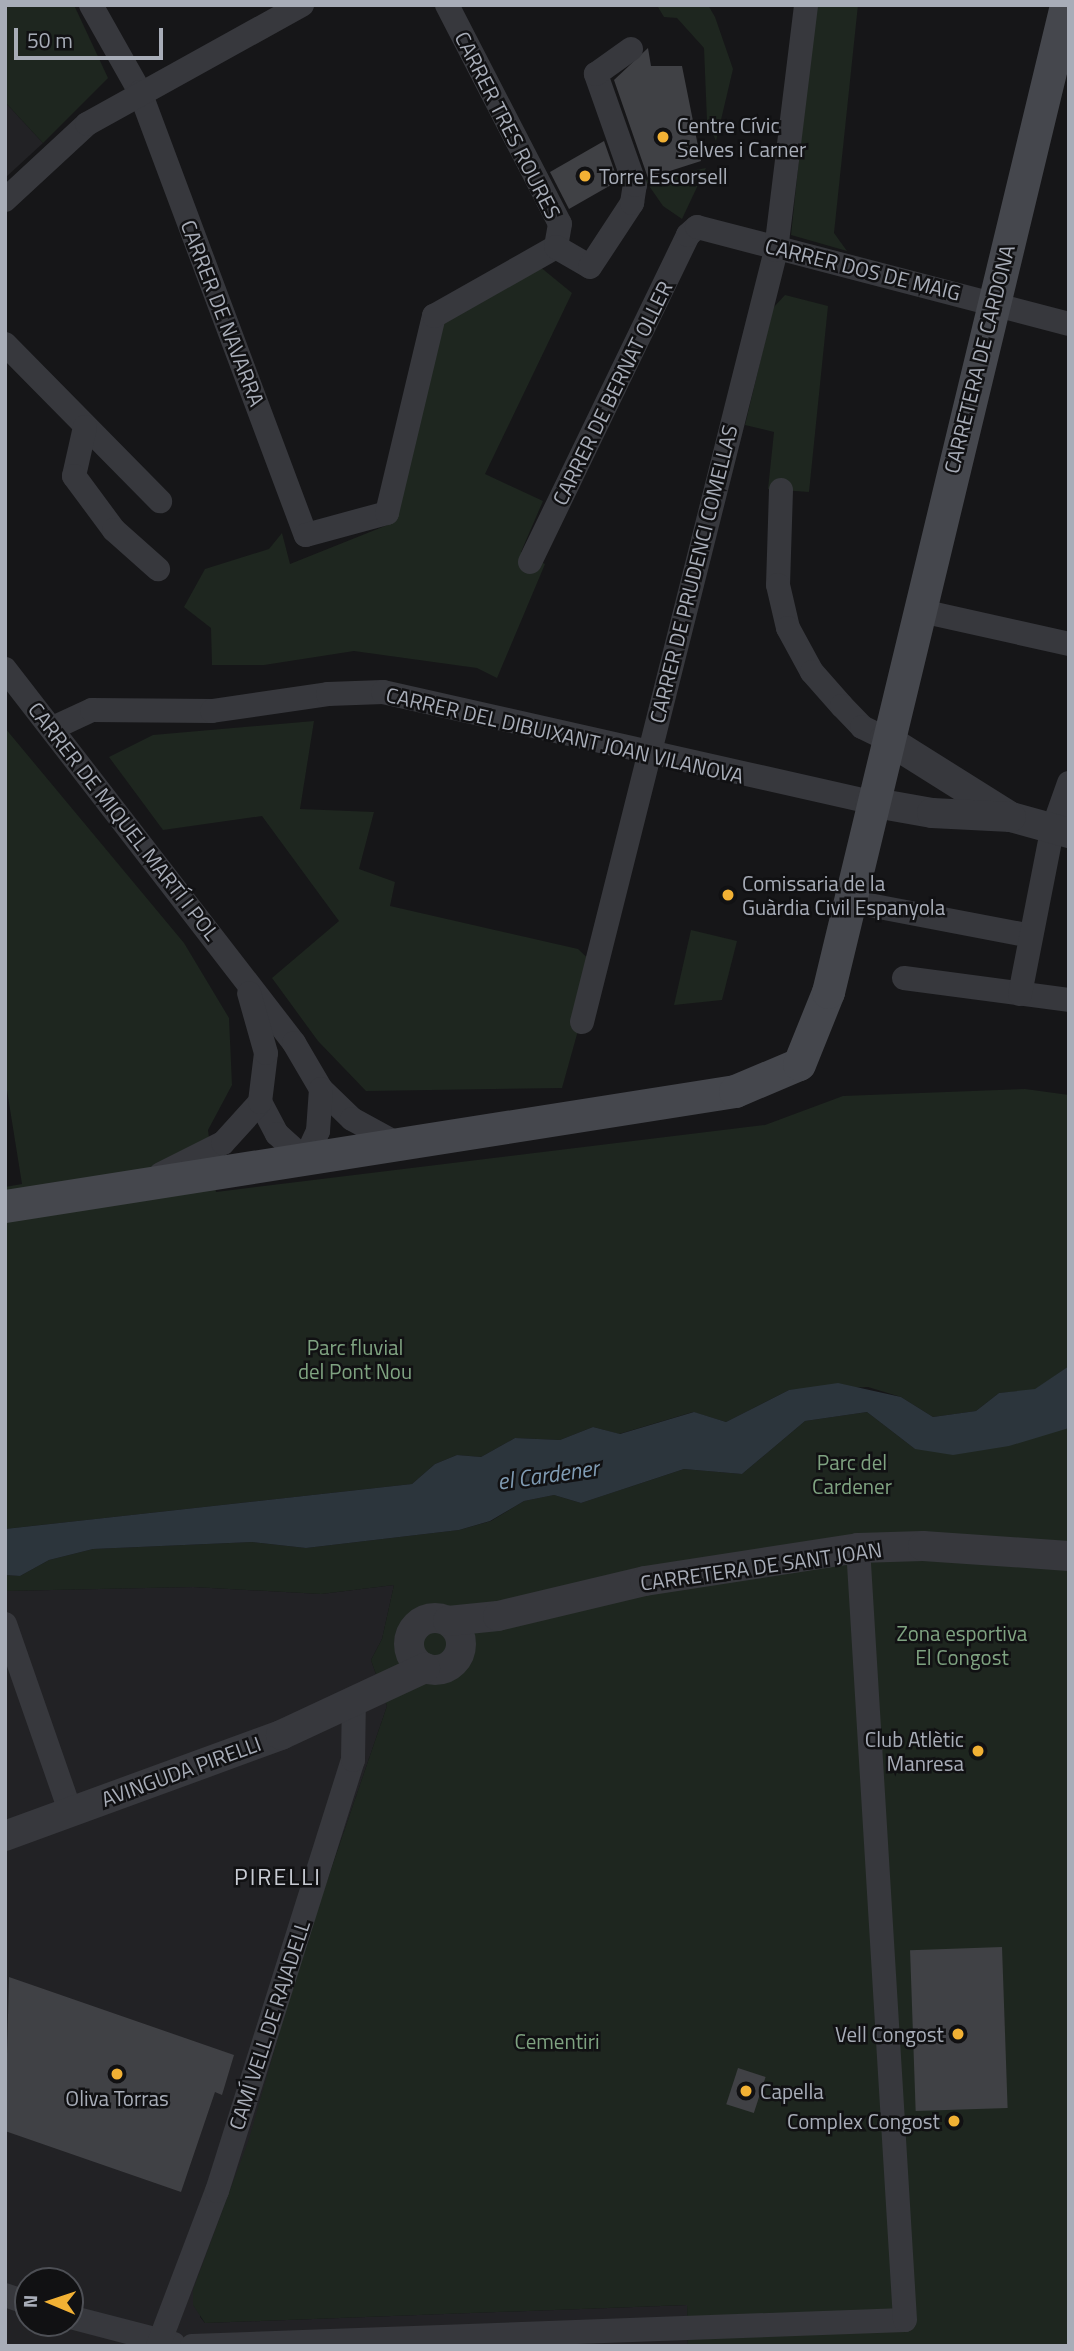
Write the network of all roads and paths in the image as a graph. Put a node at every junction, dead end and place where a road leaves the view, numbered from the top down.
1 (91, 5) edge
2 (302, 5) edge
3 (447, 5) edge
4 (806, 5) edge
5 (1066, 5) edge
6 (631, 49) dead end
7 (140, 92) junction
8 (5, 200) edge
9 (697, 227) joint
10 (556, 247) junction
11 (776, 250) junction
12 (993, 301) junction
13 (1069, 324) edge
14 (5, 344) edge
15 (85, 427) junction
16 (781, 490) dead end
17 (160, 501) dead end
18 (530, 562) dead end
19 (158, 569) dead end
20 (917, 610) junction
21 (1069, 644) edge
22 (5, 669) edge
23 (888, 725) junction
24 (53, 728) junction
25 (647, 754) junction
26 (1069, 783) edge
27 (870, 802) junction
28 (1012, 817) junction
29 (1060, 832) edge
30 (848, 901) junction
31 (1031, 936) junction
32 (241, 973) junction
33 (904, 978) dead end
34 (1020, 994) junction
35 (1069, 1000) edge
36 (582, 1022) dead end
37 (321, 1089) junction
38 (260, 1102) junction
39 (394, 1142) junction
40 (305, 1158) junction
41 (133, 1186) junction
42 (5, 1206) edge
43 (858, 1548) junction
44 (1069, 1556) edge
45 (498, 1616) junction
46 (448, 1621) junction
47 (5, 1624) edge
48 (460, 1651) junction
49 (417, 1658) junction
50 (354, 1699) junction
51 (70, 1811) junction
52 (5, 1836) edge
53 (84, 2321) edge
54 (158, 2344) edge
55 (186, 2346) edge
56 (192, 2346) edge

1 - 7 street, CARRER DE NAVARRA
2 - 7 street
3 - 10 street, CARRER TRES ROURES
4 - 11 street, CARRER DE PRUDENCI COMELLAS
5 - 12 main road, CARRETERA DE CARDONA
6 - 10 street
7 - 8 street
7 - 10 street, CARRER DE NAVARRA
9 - 11 street, CARRER DOS DE MAIG
9 - 18 street, CARRER DE BERNAT OLLER
11 - 12 street, CARRER DOS DE MAIG
11 - 25 street, CARRER DE PRUDENCI COMELLAS
12 - 13 street, CARRER DOS DE MAIG
12 - 20 main road, CARRETERA DE CARDONA
14 - 15 street
15 - 17 street
15 - 19 street
16 - 23 street
20 - 21 street
20 - 23 main road, CARRETERA DE CARDONA
22 - 24 street, CARRER DE MIQUEL MARTÍ I POL
23 - 27 main road, CARRETERA DE CARDONA
23 - 28 street
24 - 25 street, CARRER DEL DIBUIXANT JOAN VILANOVA
24 - 32 street, CARRER DE MIQUEL MARTÍ I POL
25 - 27 street, CARRER DEL DIBUIXANT JOAN VILANOVA
25 - 36 street, CARRER DE PRUDENCI COMELLAS
26 - 29 street
27 - 28 street
27 - 30 main road, CARRETERA DE CARDONA
28 - 29 street
29 - 31 street
30 - 31 street
30 - 39 main road, CARRETERA DE CARDONA
31 - 34 street
32 - 37 street, CARRER DE MIQUEL MARTÍ I POL
32 - 38 street, CARRER DE MIQUEL MARTÍ I POL
33 - 34 street
34 - 35 street
37 - 39 street, CARRER DE MIQUEL MARTÍ I POL
37 - 40 street
38 - 40 street
38 - 41 street
39 - 40 main road, CARRETERA DE CARDONA
40 - 41 main road, CARRETERA DE CARDONA
41 - 42 main road, CARRETERA DE CARDONA
43 - 44 street, CARRETERA DE SANT JOAN
43 - 45 street, CARRETERA DE SANT JOAN
43 - 56 street
45 - 46 street, CARRETERA DE SANT JOAN
45 - 48 street, CARRETERA DE SANT JOAN
46 - 48 street
46 - 49 street
47 - 51 street
48 - 49 street
49 - 50 street, AVINGUDA PIRELLI
50 - 51 street, AVINGUDA PIRELLI
50 - 54 street, CAMÍ VELL DE RAJADELL
51 - 52 street, AVINGUDA PIRELLI
53 - 54 street
54 - 55 street

